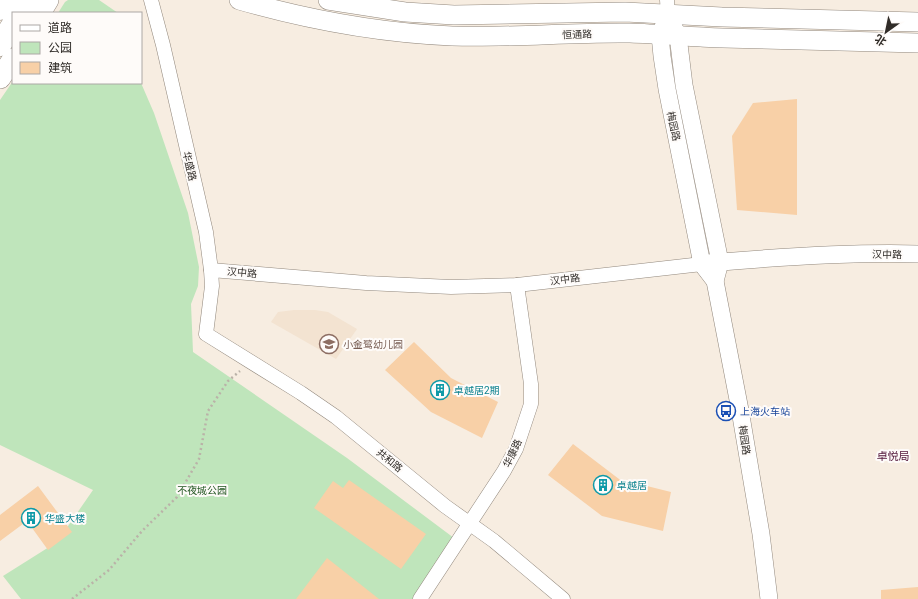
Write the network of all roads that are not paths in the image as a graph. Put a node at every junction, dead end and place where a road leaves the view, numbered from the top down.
1 (6, 0) edge
2 (28, 0) edge
3 (48, 0) edge
4 (151, 0) edge
5 (240, 0) edge
6 (328, 0) edge
7 (667, 7) edge
8 (0, 9) edge
9 (21, 12) edge
10 (41, 12) edge
11 (918, 22) edge
12 (12, 26) edge
13 (669, 35) junction
14 (918, 43) edge
15 (0, 45) edge
16 (12, 60) edge
17 (0, 78) edge
18 (918, 254) edge
19 (720, 262) junction
20 (702, 264) junction
21 (211, 270) junction
22 (714, 281) junction
23 (517, 285) junction
24 (206, 334) joint
25 (470, 524) junction
26 (420, 599) edge
27 (563, 599) edge
28 (769, 599) edge

1 - 8 highway
2 - 9 highway
3 - 10 main road
4 - 21 street, 华盛路
5 - 13 main road, 恒通路
6 - 7 main road
7 - 11 main road
7 - 13 street, 梅园路
12 - 15 highway
13 - 14 main road, 恒通路
13 - 19 street, 梅园路
13 - 20 street, 梅园路
16 - 17 main road
18 - 19 street, 汉中路
19 - 20 street, 汉中路
19 - 22 street, 梅园路
20 - 22 street, 梅园路
20 - 23 street, 汉中路
21 - 23 street, 汉中路
21 - 24 street, 华盛路
22 - 28 street, 梅园路
23 - 25 street, 华康路
24 - 25 street, 共和路
25 - 26 street, 华康路
25 - 27 street, 共和路

